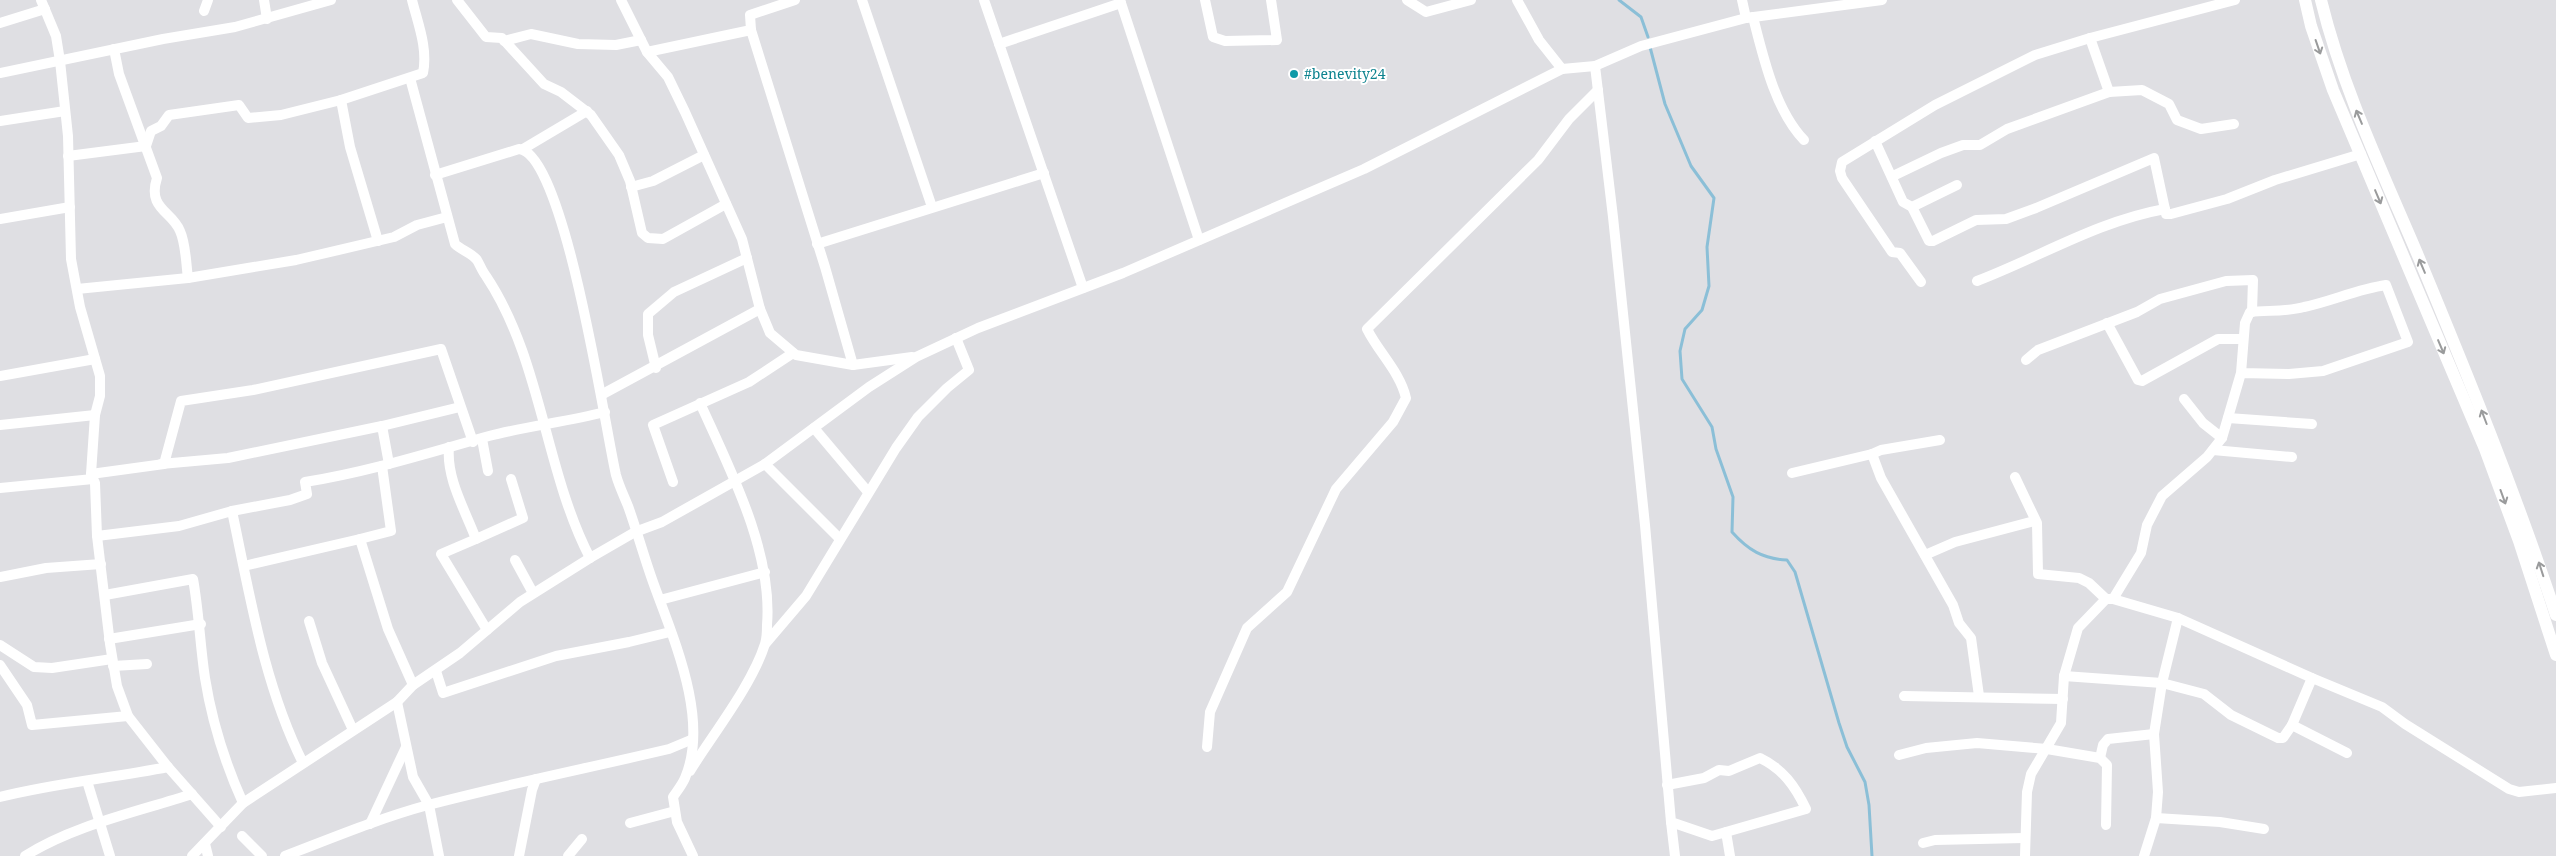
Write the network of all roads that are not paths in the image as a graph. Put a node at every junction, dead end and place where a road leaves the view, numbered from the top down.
1 (208, 0) edge
2 (264, 0) edge
3 (331, 0) edge
4 (412, 0) edge
5 (457, 0) edge
6 (621, 0) edge
7 (795, 0) edge
8 (862, 0) edge
9 (984, 0) edge
10 (1205, 0) edge
11 (1271, 0) edge
12 (1407, 0) edge
13 (1471, 0) edge
14 (1517, 0) edge
15 (1742, 0) edge
16 (2235, 0) edge
17 (2305, 0) edge
18 (2320, 0) edge
19 (1875, 1) edge
20 (1121, 2) edge
21 (43, 5) edge
22 (204, 11) dead end
23 (1749, 17) junction
24 (267, 19) junction
25 (0, 23) edge
26 (751, 30) junction
27 (2090, 38) junction
28 (641, 40) junction
29 (504, 41) junction
30 (999, 44) junction
31 (114, 49) junction
32 (647, 52) junction
33 (60, 61) junction
34 (1595, 66) junction
35 (1562, 69) junction
36 (0, 73) edge
37 (410, 78) junction
38 (1598, 90) junction
39 (2109, 92) junction
40 (341, 100) junction
41 (65, 111) junction
42 (587, 111) junction
43 (0, 121) edge
44 (2234, 124) dead end
45 (1804, 140) dead end
46 (1875, 141) junction
47 (146, 146) junction
48 (523, 149) junction
49 (2361, 154) junction
50 (704, 155) junction
51 (68, 156) junction
52 (1044, 173) junction
53 (435, 175) junction
54 (1893, 176) junction
55 (1957, 185) dead end
56 (631, 187) junction
57 (726, 204) junction
58 (70, 207) junction
59 (932, 207) junction
60 (1912, 207) junction
61 (2165, 209) junction
62 (447, 217) junction
63 (0, 219) edge
64 (1199, 240) junction
65 (378, 241) junction
66 (817, 244) junction
67 (747, 258) junction
68 (188, 278) junction
69 (1977, 281) dead end
70 (1921, 282) dead end
71 (1083, 288) junction
72 (76, 289) junction
73 (760, 309) junction
74 (2252, 312) junction
75 (2107, 324) junction
76 (956, 338) junction
77 (2243, 339) junction
78 (793, 353) junction
79 (916, 356) junction
80 (96, 359) junction
81 (2026, 360) dead end
82 (853, 365) junction
83 (656, 368) junction
84 (2241, 373) junction
85 (0, 376) edge
86 (601, 396) junction
87 (2184, 399) dead end
88 (700, 403) junction
89 (460, 407) junction
90 (604, 412) junction
91 (95, 415) junction
92 (2228, 418) junction
93 (2312, 424) dead end
94 (0, 425) edge
95 (382, 426) junction
96 (543, 426) junction
97 (814, 428) junction
98 (2222, 438) junction
99 (477, 440) junction
100 (1940, 440) dead end
101 (449, 447) junction
102 (2213, 450) junction
103 (1872, 454) junction
104 (2292, 457) dead end
105 (161, 464) junction
106 (765, 464) junction
107 (386, 465) junction
108 (488, 471) dead end
109 (1792, 473) dead end
110 (92, 477) junction
111 (2015, 477) dead end
112 (511, 478) dead end
113 (673, 482) dead end
114 (736, 482) junction
115 (0, 488) edge
116 (868, 492) junction
117 (232, 511) junction
118 (2034, 521) junction
119 (635, 532) junction
120 (97, 536) junction
121 (360, 539) junction
122 (476, 539) junction
123 (840, 539) junction
124 (1924, 555) junction
125 (590, 558) junction
126 (515, 560) dead end
127 (101, 564) junction
128 (244, 566) junction
129 (765, 572) junction
130 (0, 577) edge
131 (533, 594) junction
132 (104, 595) junction
133 (2110, 599) junction
134 (660, 600) junction
135 (2556, 615) edge
136 (2178, 618) junction
137 (309, 621) dead end
138 (200, 624) junction
139 (488, 630) junction
140 (670, 632) junction
141 (109, 639) junction
142 (766, 643) junction
143 (0, 645) edge
144 (2556, 655) edge
145 (113, 663) junction
146 (147, 664) dead end
147 (0, 665) edge
148 (436, 671) junction
149 (2064, 676) junction
150 (2312, 678) junction
151 (2162, 682) junction
152 (413, 685) junction
153 (1904, 696) dead end
154 (1979, 696) junction
155 (2062, 699) junction
156 (397, 702) junction
157 (128, 716) junction
158 (2292, 725) junction
159 (353, 730) junction
160 (2154, 734) junction
161 (693, 739) junction
162 (406, 747) junction
163 (1207, 747) dead end
164 (2047, 749) junction
165 (2347, 753) dead end
166 (1899, 756) dead end
167 (2100, 758) junction
168 (302, 763) junction
169 (168, 767) junction
170 (685, 778) junction
171 (536, 779) junction
172 (87, 781) junction
173 (1667, 785) junction
174 (2556, 788) edge
175 (192, 794) junction
176 (0, 797) edge
177 (243, 803) junction
178 (429, 805) junction
179 (675, 811) junction
180 (2156, 818) junction
181 (1671, 822) junction
182 (100, 823) junction
183 (630, 823) dead end
184 (370, 824) junction
185 (2106, 825) dead end
186 (221, 827) junction
187 (2264, 829) dead end
188 (1726, 832) junction
189 (242, 836) dead end
190 (2024, 838) junction
191 (582, 839) dead end
192 (1923, 843) dead end
193 (205, 844) junction
194 (25, 856) edge
195 (110, 856) edge
196 (192, 856) edge
197 (208, 856) edge
198 (262, 856) edge
199 (285, 856) edge
200 (439, 856) edge
201 (519, 856) edge
202 (568, 856) edge
203 (694, 856) edge
204 (1676, 856) edge
205 (1730, 856) edge
206 (2025, 856) edge
207 (2144, 856) edge

1 - 22 street
2 - 24 street
3 - 24 street
4 - 37 street
5 - 29 street
6 - 28 street
7 - 26 street
8 - 59 street
9 - 30 street
10 - 11 street
12 - 13 street
14 - 35 street
15 - 23 street
16 - 27 street
17 -> 49 main road
135 -> 18 main road
19 - 23 street
20 - 30 street
20 - 64 street
21 - 25 street
21 - 33 street
23 - 34 street
23 - 45 street
24 - 31 street
26 - 32 street
26 - 66 street
27 - 39 street
27 - 46 street
28 - 29 street
28 - 32 street
29 - 42 street
30 - 52 street
31 - 33 street
31 - 47 street
32 - 50 street
33 - 36 street
33 - 41 street
34 - 35 street
34 - 38 street
35 - 64 street
37 - 40 street
37 - 53 street
38 - 163 street
38 - 173 street
39 - 44 street
39 - 54 street
40 - 47 street
40 - 65 street
41 - 43 street
41 - 51 street
42 - 48 street
42 - 56 street
46 - 54 street
46 - 70 street
47 - 51 street
47 - 68 street
48 - 53 street
48 - 86 street
49 - 61 street
49 -> 144 main road
50 - 56 street
50 - 57 street
51 - 58 street
52 - 59 street
52 - 71 street
53 - 62 street
54 - 60 street
55 - 60 street
56 - 57 street
57 - 67 street
58 - 63 street
58 - 72 street
59 - 66 street
60 - 61 street
61 - 69 street
62 - 65 street
62 - 96 street
64 - 71 street
65 - 68 street
66 - 82 street
67 - 73 street
67 - 83 street
68 - 72 street
71 - 76 street
72 - 80 street
73 - 78 street
73 - 83 street
74 - 75 street
74 - 77 street
74 - 84 street
75 - 77 street
75 - 81 street
76 - 79 street
76 - 116 street
77 - 84 street
78 - 82 street
78 - 88 street
79 - 82 street
79 - 97 street
80 - 85 street
80 - 91 street
83 - 86 street
84 - 92 street
86 - 90 street
87 - 98 street
88 - 113 street
88 - 114 street
89 - 95 street
89 - 99 street
89 - 105 street
90 - 96 street
90 - 119 street
91 - 94 street
91 - 110 street
92 - 93 street
92 - 98 street
95 - 105 street
95 - 107 street
96 - 99 street
96 - 125 street
97 - 106 street
97 - 116 street
98 - 102 street
99 - 101 street
99 - 108 street
100 - 103 street
101 - 107 street
101 - 122 street
102 - 104 street
102 - 133 street
103 - 109 street
103 - 124 street
105 - 110 street
106 - 114 street
106 - 123 street
107 - 117 street
107 - 121 street
110 - 115 street
110 - 120 street
111 - 118 street
112 - 122 street
114 - 119 street
114 - 129 street
116 - 123 street
117 - 120 street
117 - 128 street
118 - 124 street
118 - 133 street
119 - 125 street
119 - 134 street
120 - 127 street
121 - 128 street
121 - 152 street
122 - 139 street
123 - 142 street
124 - 154 street
125 - 131 street
126 - 131 street
127 - 130 street
127 - 132 street
128 - 168 street
129 - 134 street
129 - 142 street
131 - 139 street
132 - 138 street
132 - 141 street
133 - 136 street
133 - 149 street
134 - 140 street
136 - 150 street
136 - 151 street
137 - 159 street
138 - 141 street
138 - 177 street
139 - 148 street
140 - 148 street
140 - 161 street
141 - 145 street
142 - 170 street
143 - 145 street
145 - 146 street
145 - 157 street
147 - 157 street
148 - 152 street
149 - 151 street
149 - 155 street
150 - 158 street
150 - 174 street
151 - 158 street
151 - 160 street
152 - 156 street
153 - 154 street
154 - 155 street
155 - 164 street
156 - 159 street
156 - 162 street
157 - 169 street
158 - 165 street
159 - 168 street
160 - 167 street
160 - 180 street
161 - 170 street
161 - 171 street
162 - 178 street
162 - 184 street
164 - 166 street
164 - 167 street
164 - 190 street
167 - 185 street
168 - 177 street
169 - 172 street
169 - 175 street
170 - 179 street
171 - 178 street
171 - 201 street
172 - 176 street
172 - 182 street
173 - 181 street
173 - 188 street
175 - 182 street
175 - 186 street
177 - 186 street
178 - 184 street
178 - 200 street
179 - 183 street
179 - 203 street
180 - 187 street
180 - 207 street
181 - 188 street
181 - 204 street
182 - 194 street
182 - 195 street
184 - 199 street
186 - 193 street
188 - 205 street
189 - 198 street
190 - 192 street
190 - 206 street
191 - 202 street
193 - 196 street
193 - 197 street

